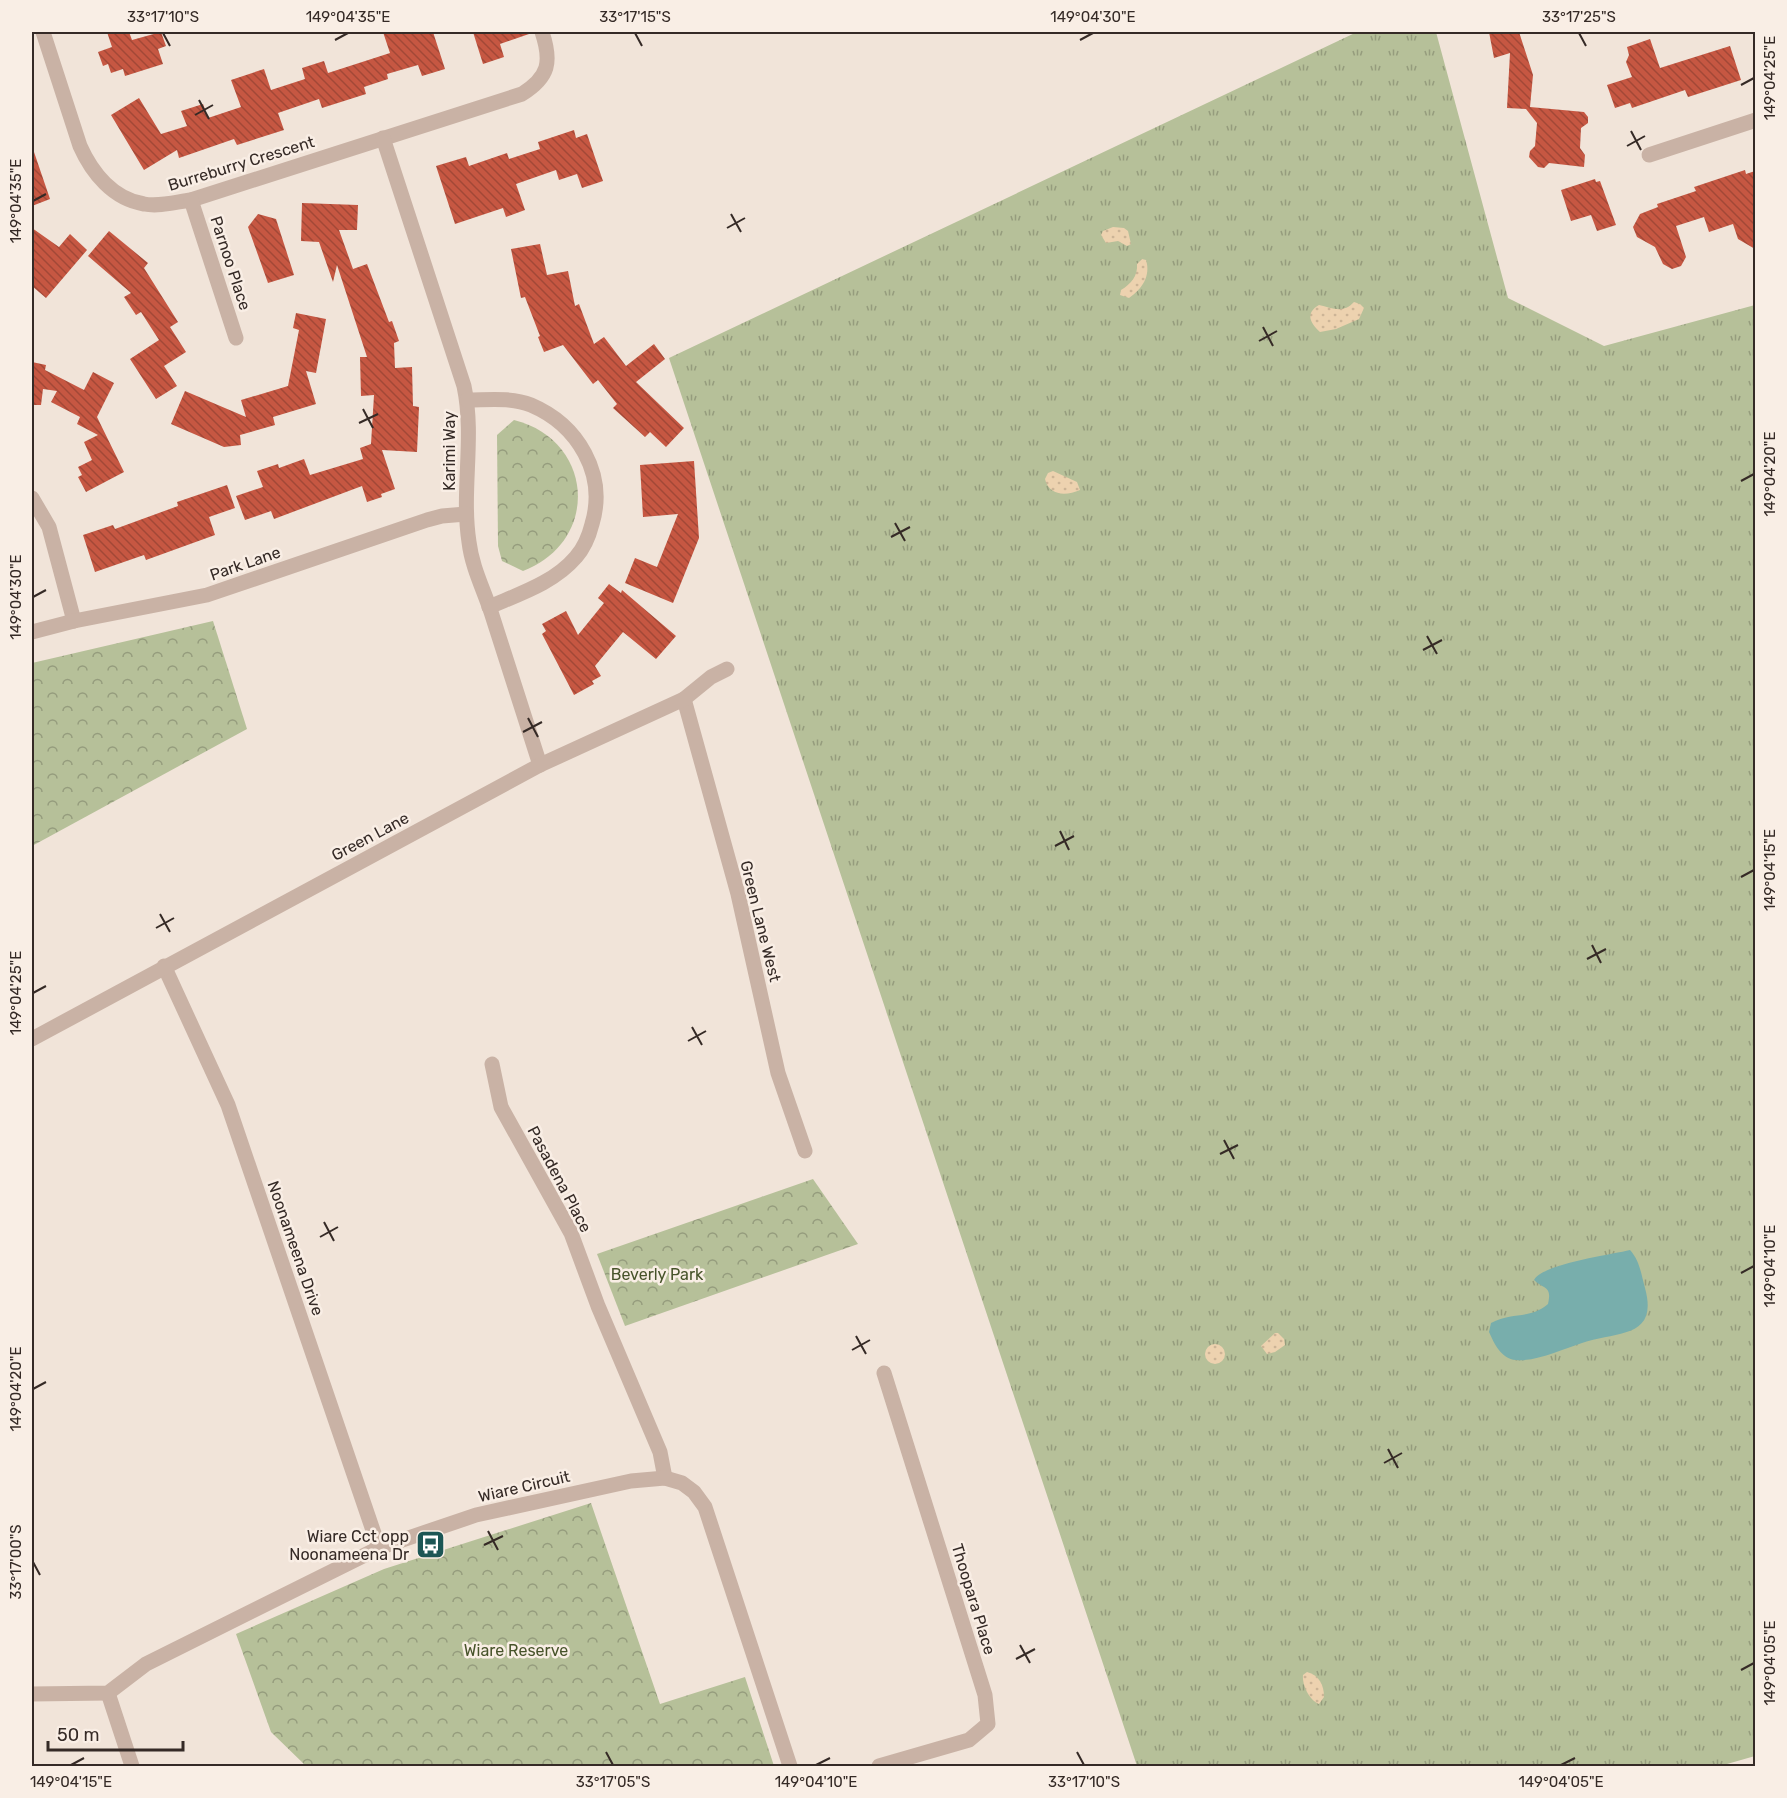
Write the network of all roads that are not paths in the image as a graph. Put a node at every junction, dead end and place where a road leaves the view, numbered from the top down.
1 (43, 32) edge
2 (542, 32) edge
3 (1755, 120) edge
4 (383, 138) junction
5 (1649, 155) dead end
6 (190, 200) junction
7 (236, 338) dead end
8 (467, 400) junction
9 (32, 498) edge
10 (466, 514) junction
11 (489, 607) junction
12 (74, 621) junction
13 (32, 632) edge
14 (727, 669) dead end
15 (684, 699) junction
16 (540, 765) junction
17 (164, 966) junction
18 (32, 1039) edge
19 (492, 1064) dead end
20 (805, 1151) dead end
21 (884, 1373) dead end
22 (665, 1478) junction
23 (379, 1548) junction
24 (108, 1693) junction
25 (32, 1694) edge
26 (132, 1767) edge
27 (790, 1767) edge
28 (879, 1767) edge

1 - 6 street, Burreburry Crescent
2 - 4 street, Burreburry Crescent
3 - 5 street
4 - 6 street, Burreburry Crescent
4 - 8 street, Karimi Way
6 - 7 street, Parnoo Place
8 - 10 street, Karimi Way
8 - 11 street
9 - 12 street
10 - 11 street, Karimi Way
10 - 12 street, Park Lane
11 - 16 street, Karimi Way
12 - 13 street, Park Lane
14 - 15 street, Green Lane
15 - 16 street, Green Lane
15 - 20 street, Green Lane West
16 - 17 street, Green Lane
17 - 18 street, Green Lane
17 - 23 street, Noonameena Drive
19 - 22 street, Pasadena Place
21 - 28 street, Thoopara Place
22 - 23 street, Wiare Circuit
22 - 27 street, Wiare Circuit
23 - 24 street, Wiare Circuit
24 - 25 street
24 - 26 street

